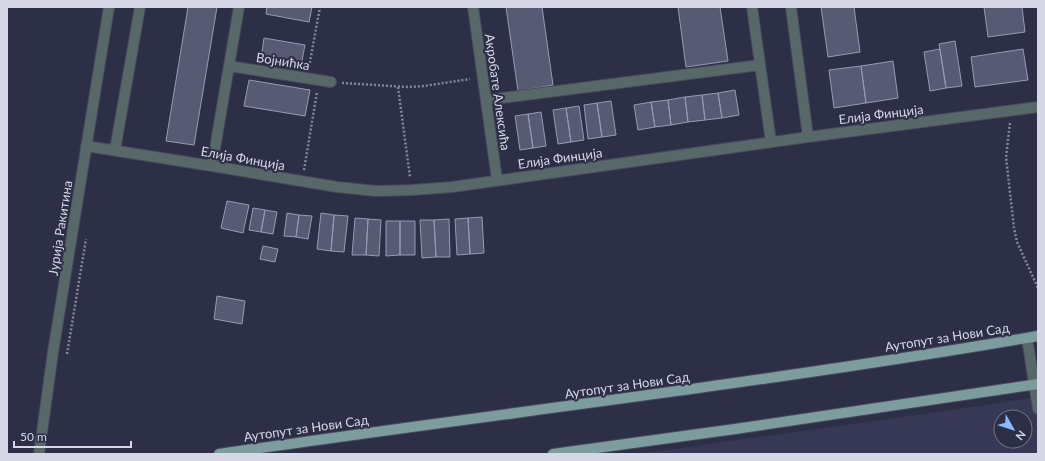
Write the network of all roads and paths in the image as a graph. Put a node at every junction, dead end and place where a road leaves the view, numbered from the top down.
1 (109, 7) edge
2 (140, 7) edge
3 (239, 7) edge
4 (320, 7) edge
5 (473, 7) edge
6 (752, 7) edge
7 (791, 7) edge
8 (760, 64) junction
9 (229, 66) junction
10 (483, 77) junction
11 (307, 79) junction
12 (319, 80) junction
13 (332, 82) joint
14 (398, 87) junction
15 (486, 100) junction
16 (1038, 107) edge
17 (1012, 110) junction
18 (808, 137) junction
19 (771, 142) junction
20 (86, 146) junction
21 (115, 150) junction
22 (212, 166) junction
23 (497, 180) junction
24 (302, 182) junction
25 (412, 190) junction
26 (1038, 288) edge
27 (1038, 336) edge
28 (1027, 338) junction
29 (1036, 385) edge
30 (1038, 409) edge
31 (39, 454) edge
32 (219, 454) edge
33 (553, 454) edge

1 - 20 street, Јурија Ракитина
2 - 21 street
3 - 9 street
4 - 11 path
5 - 10 street, Акробате Алексића
6 - 8 street
7 - 18 street
8 - 15 street
8 - 19 street
9 - 11 street, Војнићка
9 - 22 street
10 - 14 path
10 - 15 street, Акробате Алексића
11 - 12 street, Војнићка
12 - 13 street, Војнићка
12 - 24 path
13 - 14 path
14 - 25 path
15 - 23 street, Акробате Алексића
16 - 17 street, Елија Финција
17 - 18 street, Елија Финција
17 - 26 path
18 - 19 street, Елија Финција
19 - 23 street, Елија Финција
20 - 21 street, Елија Финција
20 - 31 street, Јурија Ракитина
21 - 22 street, Елија Финција
22 - 24 street, Елија Финција
23 - 25 street, Елија Финција
24 - 25 street, Елија Финција
27 - 28 main road, Аутопут за Нови Сад
28 - 29 street
28 - 32 main road, Аутопут за Нови Сад
29 - 30 street
29 - 33 main road

